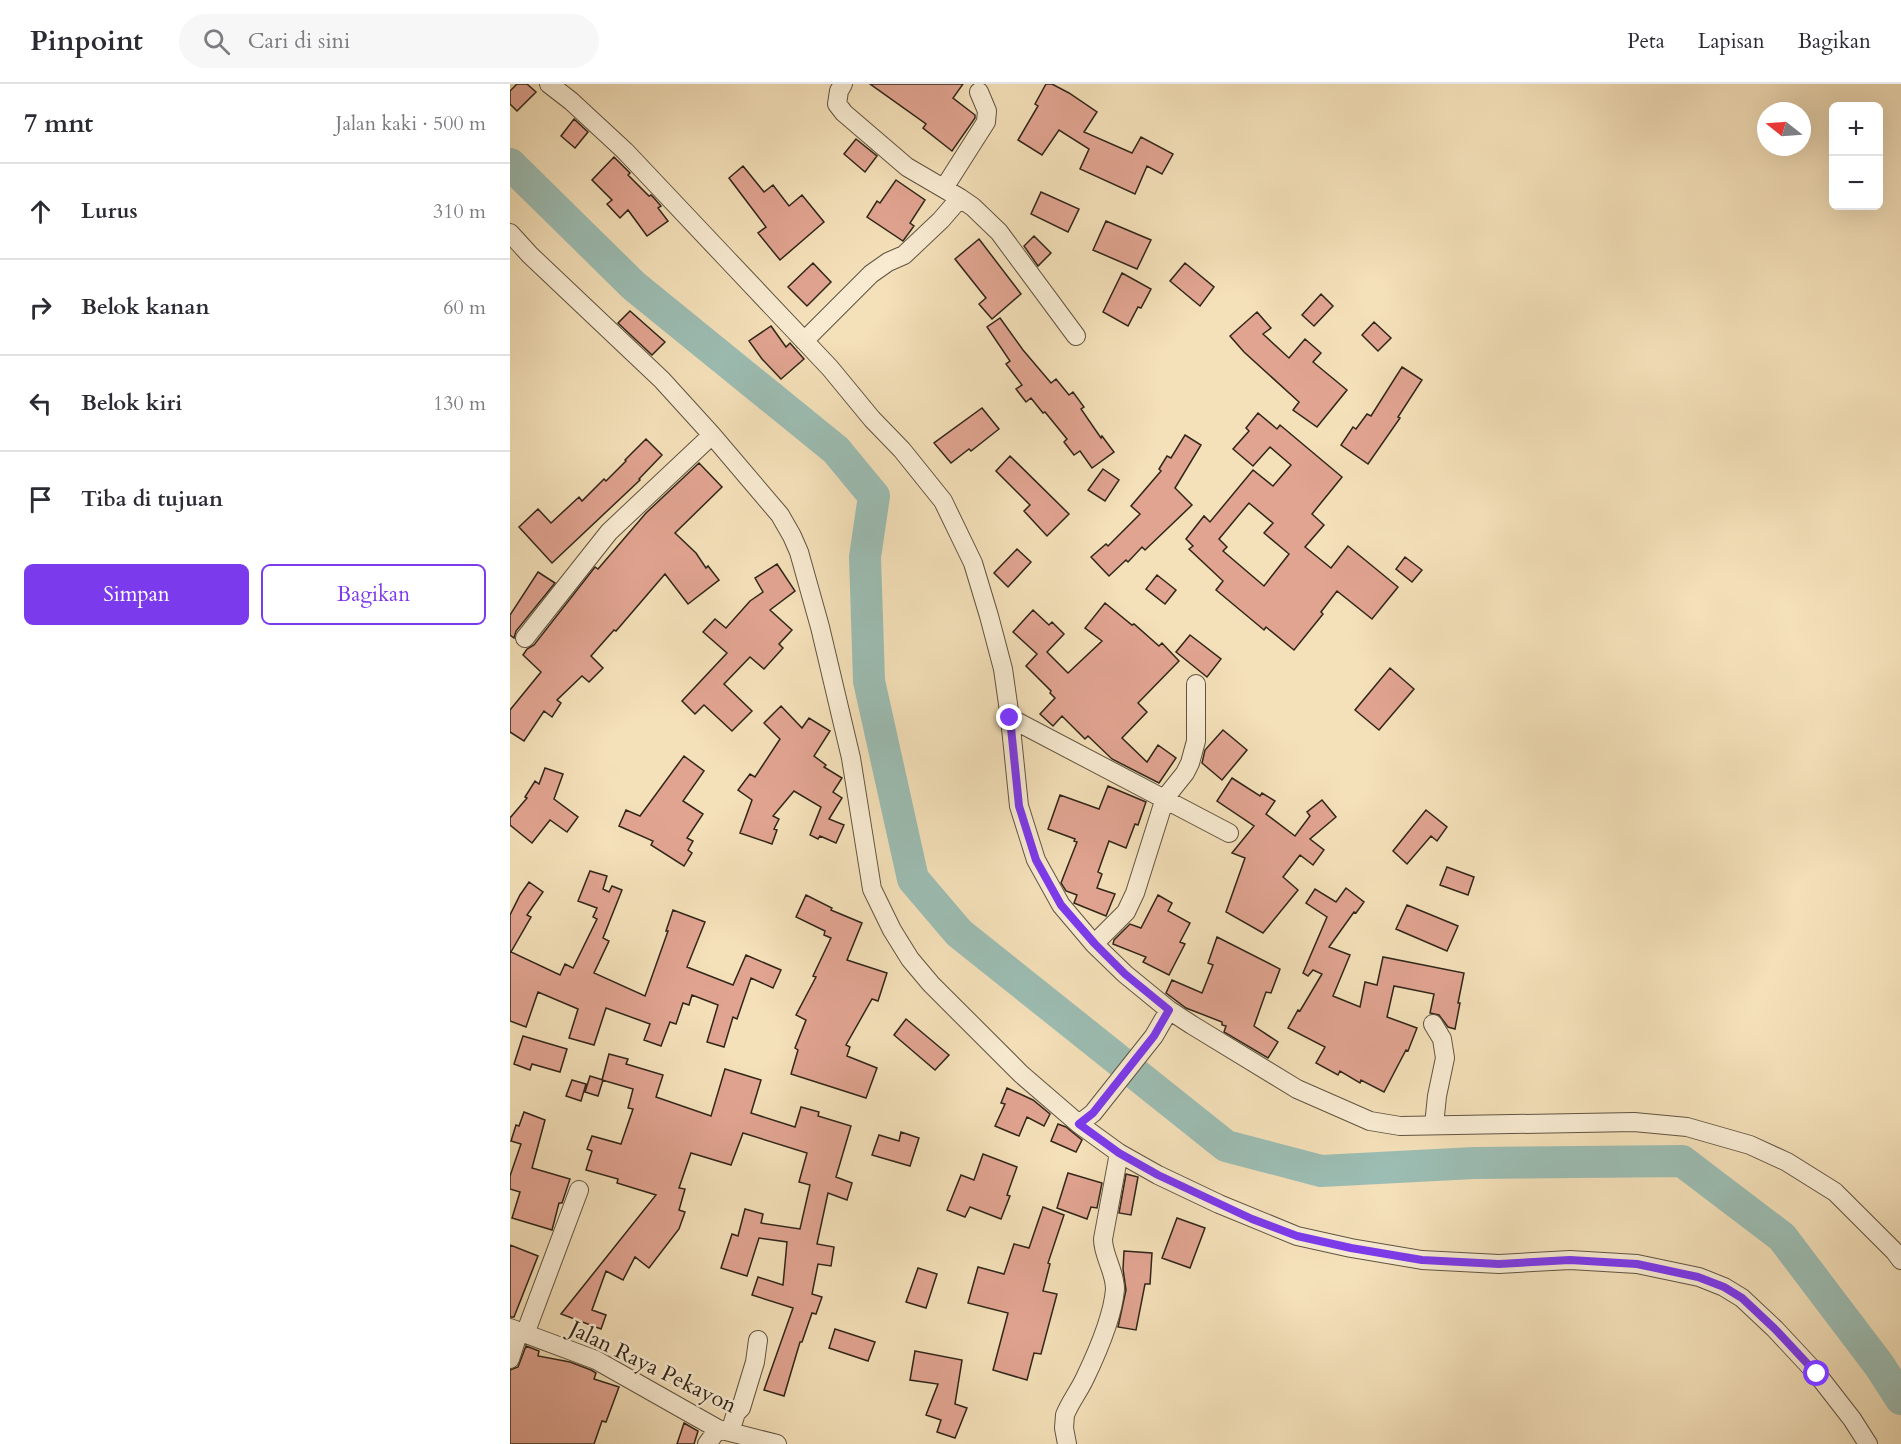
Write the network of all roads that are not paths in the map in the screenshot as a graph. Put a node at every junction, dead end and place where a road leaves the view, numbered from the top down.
1 (549, 84) edge
2 (843, 84) edge
3 (979, 92) dead end
4 (944, 188) junction
5 (960, 198) junction
6 (510, 233) edge
7 (1076, 336) dead end
8 (804, 341) junction
9 (712, 435) junction
10 (525, 638) dead end
11 (1196, 684) dead end
12 (1010, 718) junction
13 (1165, 798) junction
14 (1229, 833) dead end
15 (1095, 944) junction
16 (1169, 1010) junction
17 (1432, 1024) dead end
18 (1086, 1119) junction
19 (1434, 1125) junction
20 (1119, 1153) junction
21 (579, 1190) dead end
22 (1901, 1260) edge
23 (518, 1331) edge
24 (758, 1340) dead end
25 (510, 1359) edge
26 (729, 1425) junction
27 (707, 1444) edge
28 (777, 1444) edge
29 (1067, 1444) edge
30 (1868, 1444) edge

1 - 8 street
2 - 4 street
3 - 4 street
4 - 5 street
5 - 7 street
5 - 8 street
6 - 9 street
8 - 12 street
9 - 10 street
9 - 18 street
11 - 13 street
12 - 13 street
12 - 15 street
13 - 14 street
13 - 15 street
15 - 16 street
16 - 18 street
16 - 19 street
17 - 19 street
18 - 20 street
19 - 22 street
20 - 29 street
20 - 30 street
21 - 23 street
23 - 25 street
23 - 26 street, Jalan Raya Pekayon
24 - 26 street
26 - 27 street
26 - 28 street, Jalan Raya Pekayon

